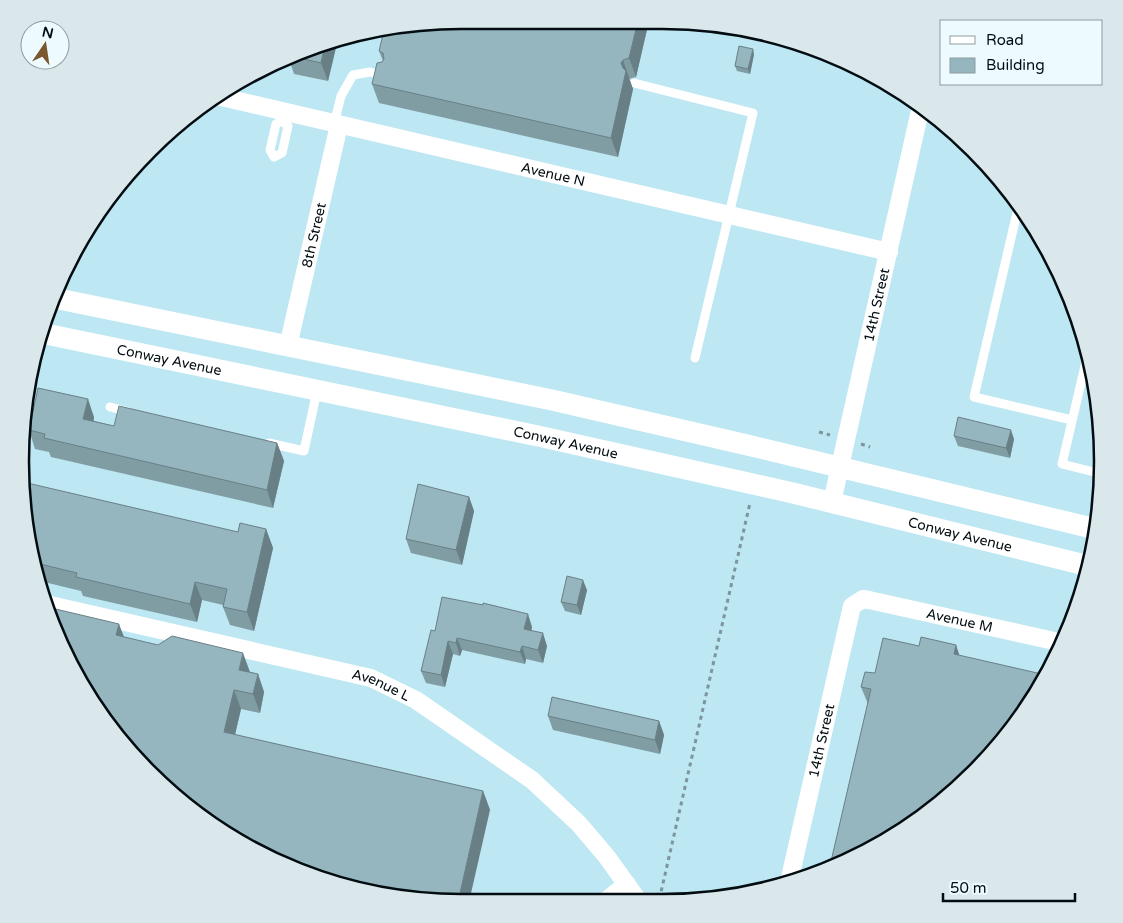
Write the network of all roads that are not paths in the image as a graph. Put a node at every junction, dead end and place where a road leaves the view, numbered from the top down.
1 (385, 76) edge
2 (634, 83) dead end
3 (226, 99) edge
4 (919, 114) edge
5 (336, 124) junction
6 (729, 214) junction
7 (1016, 214) edge
8 (889, 252) junction
9 (61, 299) edge
10 (48, 335) edge
11 (288, 346) junction
12 (695, 358) dead end
13 (1084, 369) edge
14 (318, 390) junction
15 (110, 407) dead end
16 (139, 414) edge
17 (1072, 420) junction
18 (255, 440) edge
19 (840, 467) junction
20 (1094, 472) edge
21 (832, 502) junction
22 (1089, 526) edge
23 (1082, 564) edge
24 (858, 602) joint
25 (54, 606) edge
26 (1055, 641) edge
27 (791, 874) edge
28 (627, 884) junction
29 (614, 894) edge
30 (640, 894) edge

1 - 5 lane
2 - 6 lane
3 - 5 street, Avenue N
4 - 8 street, 14th Street
5 - 6 street, Avenue N
5 - 11 street, 8th Street
6 - 8 street, Avenue N
6 - 12 lane
7 - 17 lane
8 - 19 street, 14th Street
9 - 11 street
10 - 14 street, Conway Avenue
11 - 19 street
13 - 17 lane
14 - 18 lane
14 - 21 street, Conway Avenue
15 - 16 lane
17 - 20 lane
19 - 21 street, 14th Street
19 - 22 street
21 - 23 street, Conway Avenue
24 - 26 street, Avenue M
24 - 27 street, 14th Street
25 - 28 street, Avenue L
28 - 29 street
28 - 30 street, Avenue L

